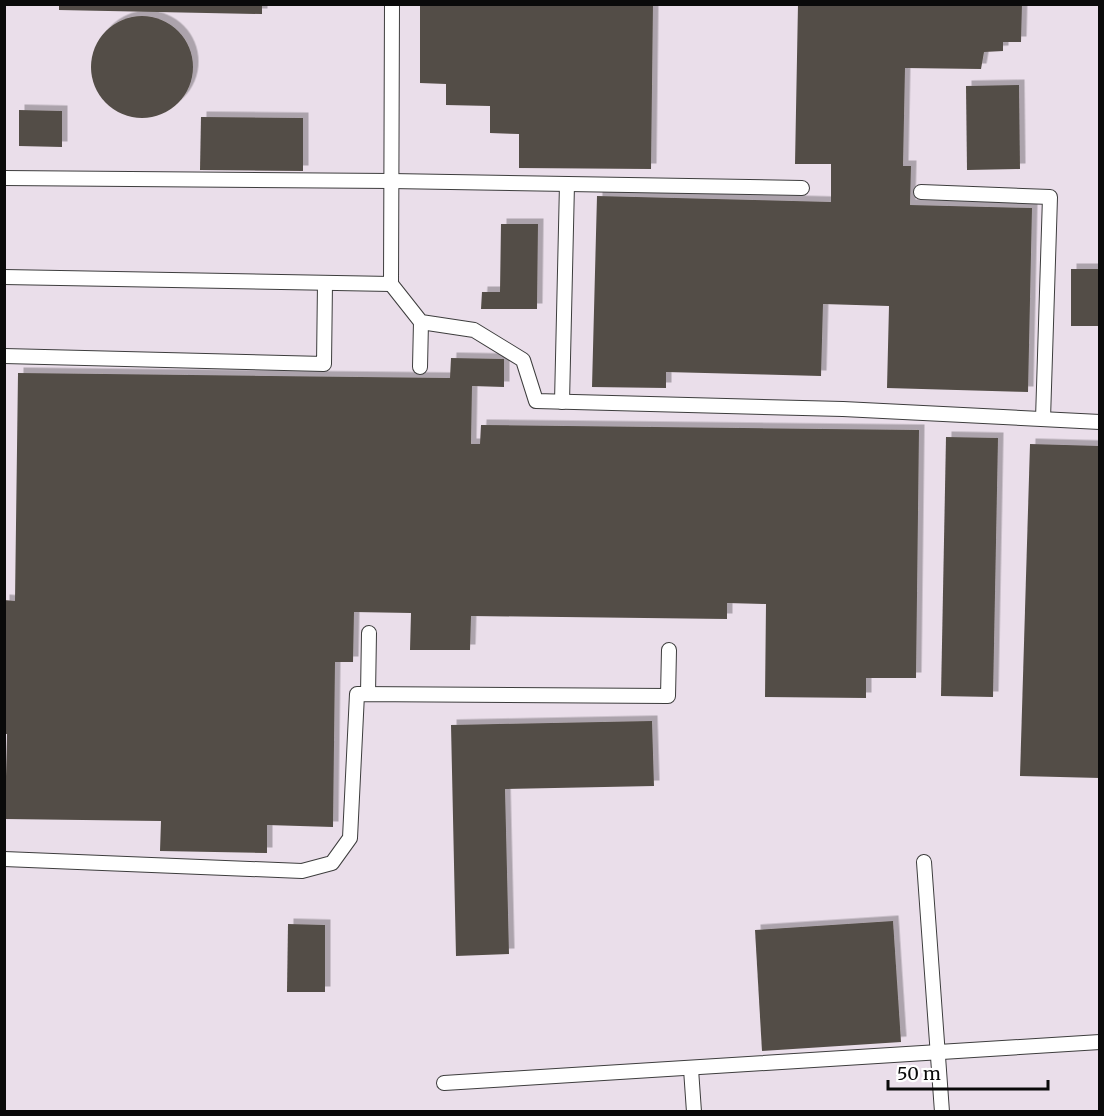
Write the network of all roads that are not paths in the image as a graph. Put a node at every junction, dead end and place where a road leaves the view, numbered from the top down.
1 (392, 4) edge
2 (4, 178) edge
3 (391, 181) junction
4 (567, 184) junction
5 (802, 188) dead end
6 (921, 192) dead end
7 (4, 277) edge
8 (325, 283) junction
9 (391, 284) junction
10 (421, 322) junction
11 (4, 356) edge
12 (420, 367) dead end
13 (562, 402) junction
14 (1043, 419) junction
15 (1100, 422) edge
16 (369, 633) dead end
17 (669, 650) dead end
18 (368, 694) junction
19 (4, 859) edge
20 (924, 862) dead end
21 (1100, 1042) edge
22 (938, 1051) junction
23 (691, 1068) junction
24 (444, 1083) dead end
25 (694, 1112) edge
26 (942, 1112) edge

1 - 3 lane
2 - 3 lane
3 - 4 lane
3 - 9 lane
4 - 5 lane
4 - 13 lane
6 - 14 lane
7 - 8 lane
8 - 9 lane
8 - 11 lane
9 - 10 lane
10 - 12 lane
10 - 13 lane
13 - 14 lane
14 - 15 lane
16 - 18 lane
17 - 18 lane
18 - 19 lane
20 - 22 lane
21 - 22 lane
22 - 23 lane
22 - 26 lane
23 - 24 lane
23 - 25 lane

